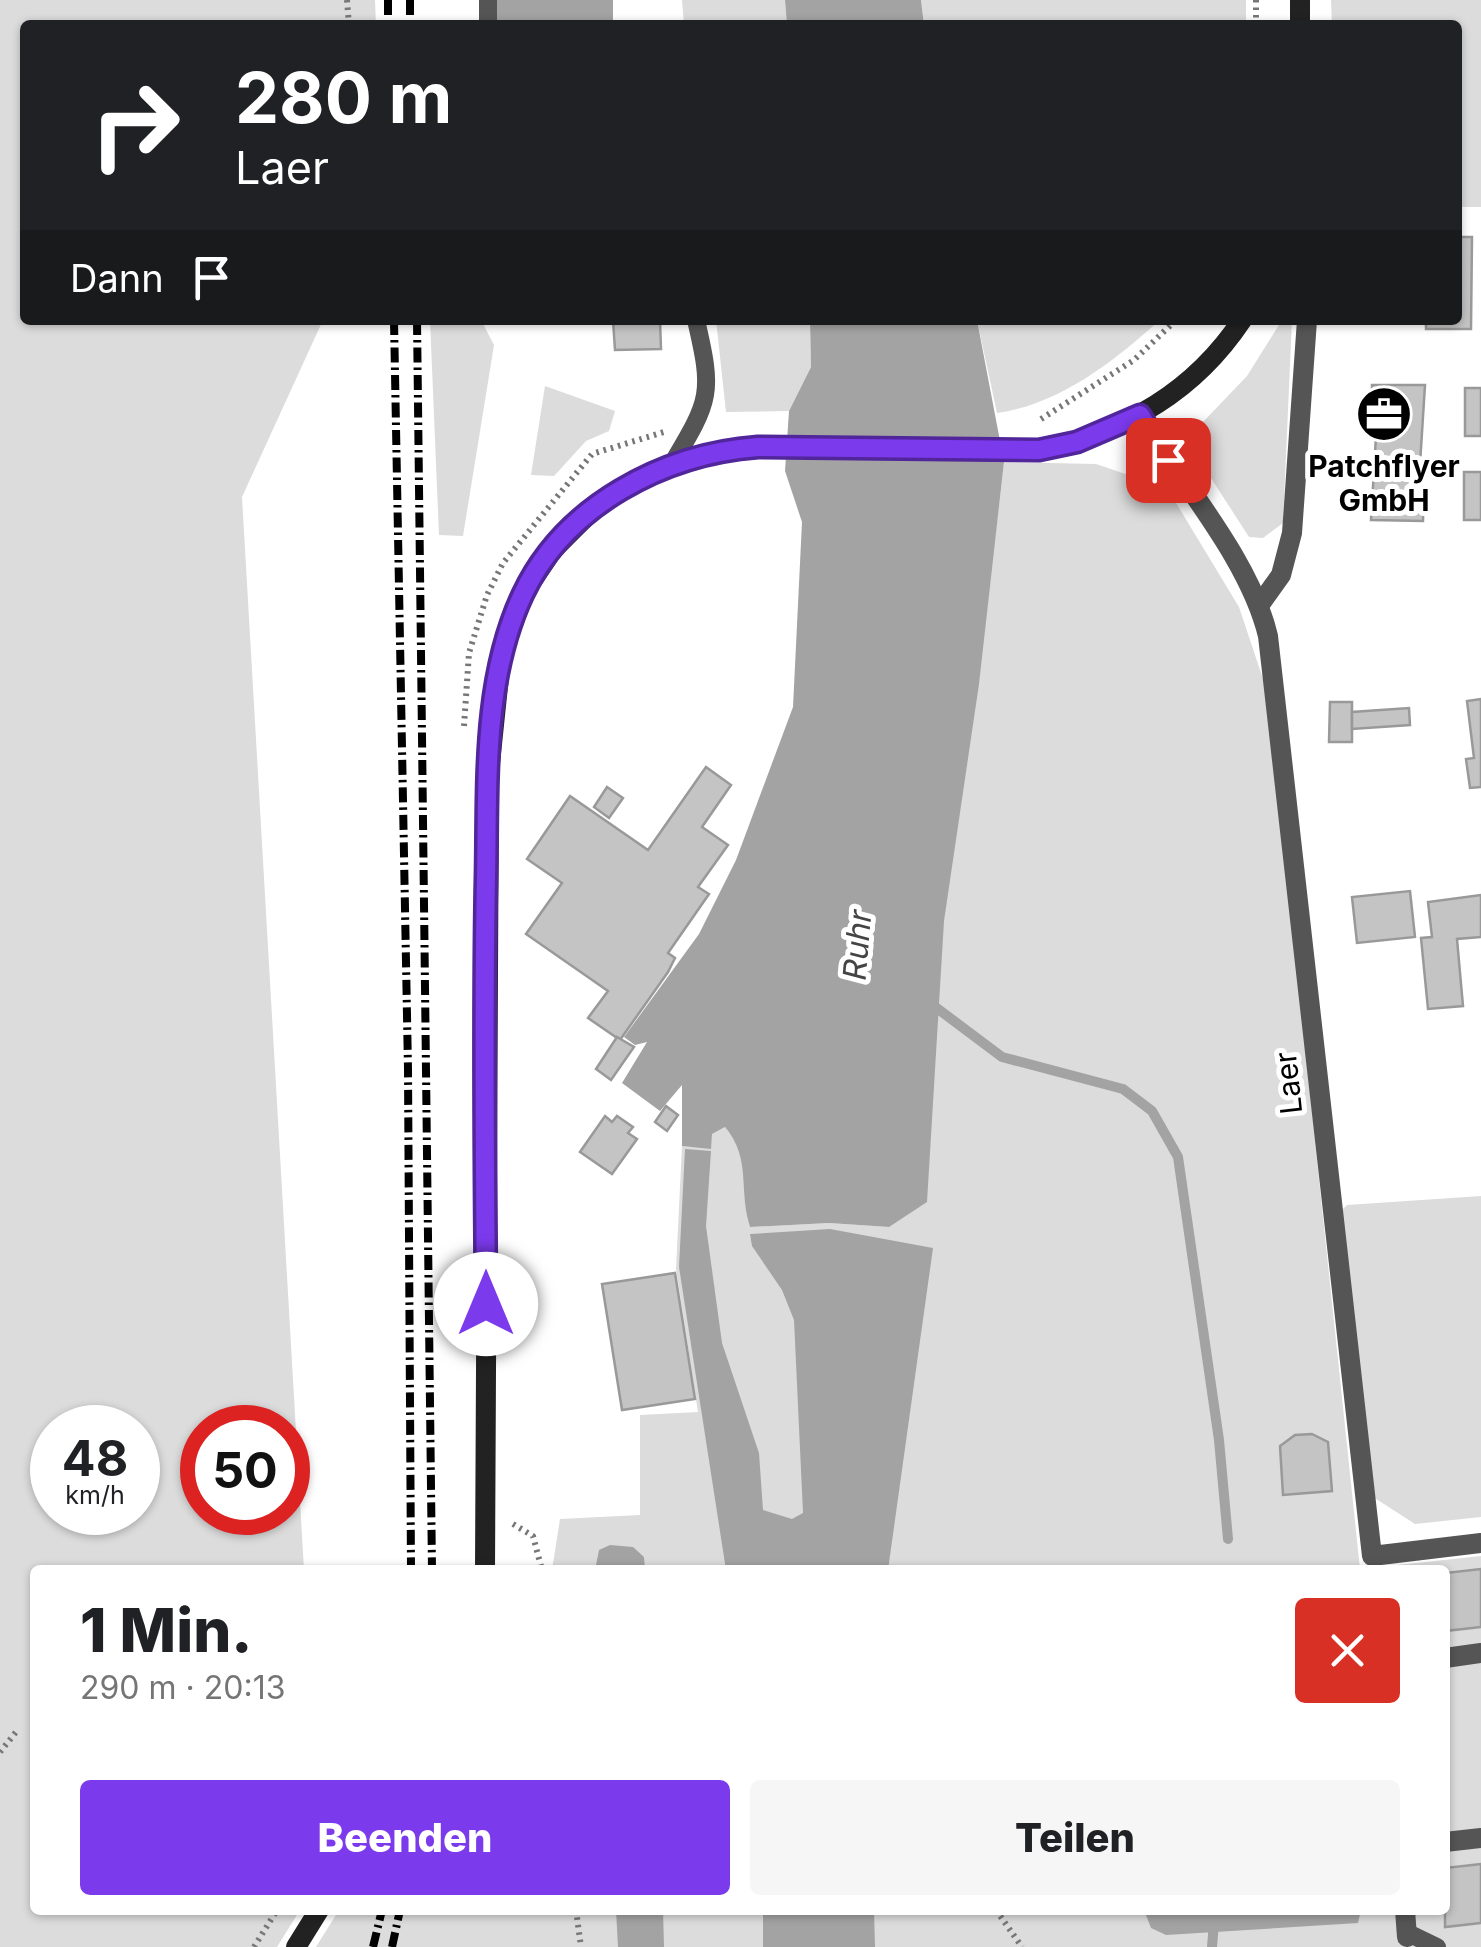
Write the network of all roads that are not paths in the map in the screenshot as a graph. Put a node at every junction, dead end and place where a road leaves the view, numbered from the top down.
1 (697, 325) edge
2 (1239, 325) edge
3 (1307, 325) edge
4 (1140, 415) junction
5 (672, 464) junction
6 (1260, 603) junction
7 (1481, 1544) edge
8 (1373, 1563) edge
9 (485, 1565) edge
10 (1481, 1652) edge
11 (1450, 1657) edge
12 (1481, 1838) edge
13 (1450, 1841) edge
14 (316, 1915) edge
15 (1405, 1915) edge
16 (1407, 1935) joint
17 (296, 1947) edge
18 (1437, 1947) edge

1 - 5 lane
2 - 4 main road
3 - 6 street
4 - 5 main road
4 - 6 street, Laer
5 - 9 main road
6 - 8 street, Laer
7 - 8 street, Laer
10 - 11 street
12 - 13 street
14 - 17 main road
15 - 16 street
16 - 18 lane

